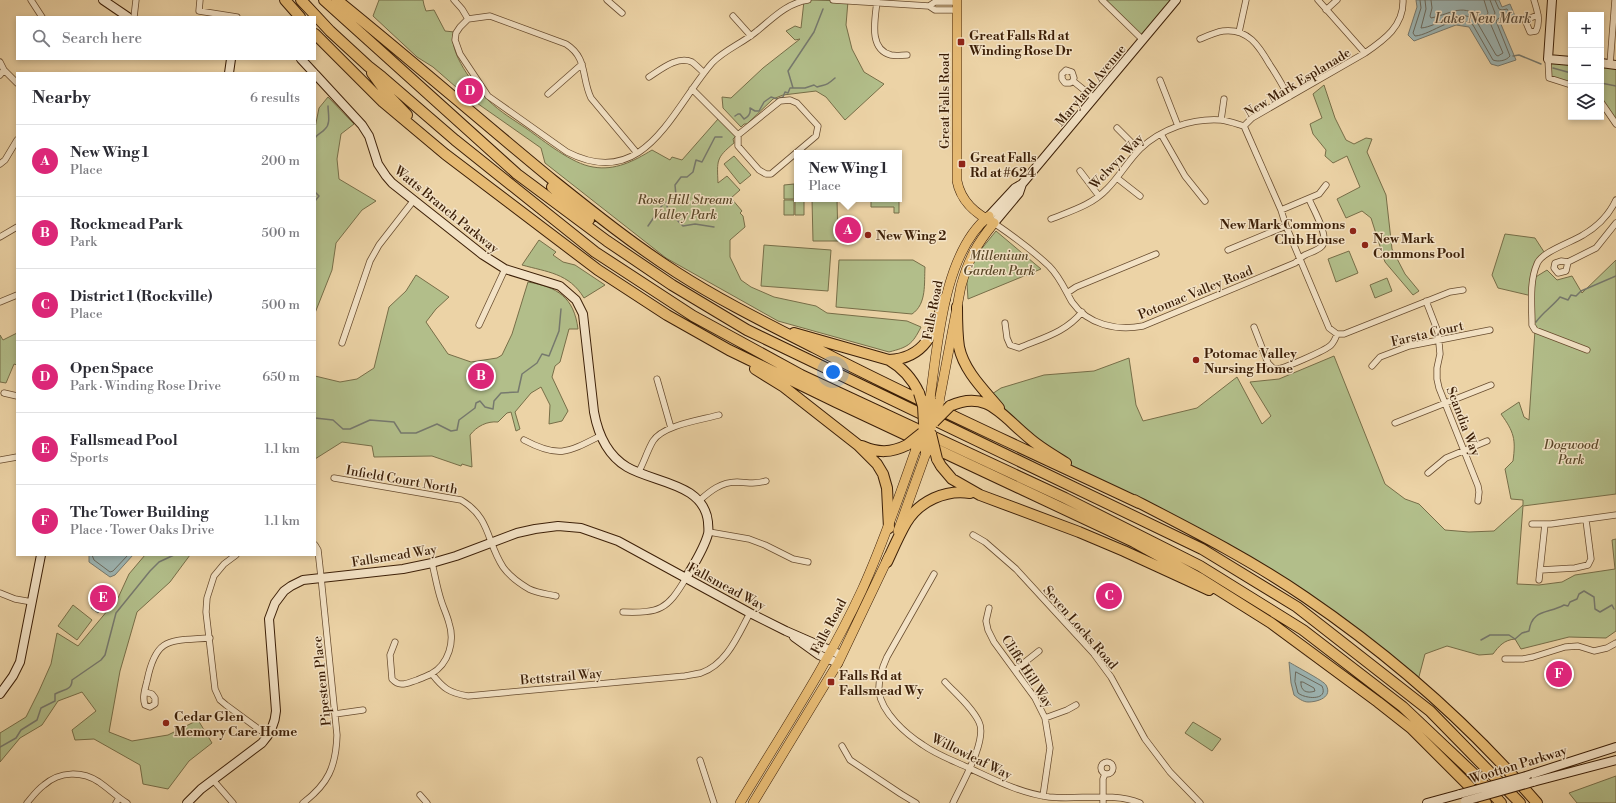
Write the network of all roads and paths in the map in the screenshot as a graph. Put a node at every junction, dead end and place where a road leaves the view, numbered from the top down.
1 (31, 0) edge
2 (103, 0) edge
3 (136, 0) edge
4 (200, 0) edge
5 (285, 0) edge
6 (301, 0) edge
7 (324, 0) edge
8 (337, 0) edge
9 (347, 0) edge
10 (454, 0) edge
11 (460, 0) edge
12 (606, 0) edge
13 (808, 0) edge
14 (833, 0) edge
15 (1102, 0) edge
16 (1176, 0) edge
17 (1246, 0) edge
18 (1318, 0) edge
19 (1337, 0) edge
20 (1402, 0) edge
21 (1534, 0) edge
22 (1552, 0) edge
23 (1615, 0) edge
24 (798, 1) edge
25 (877, 1) edge
26 (957, 4) edge
27 (929, 6) junction
28 (462, 9) junction
29 (1326, 10) junction
30 (622, 13) dead end
31 (1538, 15) dead end
32 (41, 16) edge
33 (127, 16) edge
34 (134, 16) edge
35 (230, 16) edge
36 (299, 16) edge
37 (316, 16) edge
38 (316, 16) edge
39 (733, 16) dead end
40 (468, 20) junction
41 (1239, 32) junction
42 (316, 35) edge
43 (751, 36) junction
44 (1200, 39) dead end
45 (1143, 40) junction
46 (400, 50) junction
47 (1365, 53) junction
48 (907, 55) dead end
49 (1548, 59) junction
50 (231, 60) edge
51 (302, 60) edge
52 (1568, 61) edge
53 (0, 62) edge
54 (582, 64) junction
55 (1613, 64) edge
56 (368, 66) junction
57 (2, 72) edge
58 (229, 72) edge
59 (311, 72) edge
60 (704, 73) junction
61 (316, 77) edge
62 (649, 77) dead end
63 (1160, 80) dead end
64 (1072, 81) dead end
65 (16, 83) edge
66 (1568, 84) edge
67 (692, 89) junction
68 (548, 94) dead end
69 (1289, 97) junction
70 (1094, 98) junction
71 (1224, 99) dead end
72 (1604, 106) edge
73 (1221, 120) junction
74 (1616, 124) edge
75 (1178, 126) junction
76 (1244, 126) junction
77 (1117, 128) dead end
78 (492, 131) junction
79 (1161, 134) junction
80 (738, 136) junction
81 (16, 142) edge
82 (799, 150) edge
83 (1139, 150) junction
84 (636, 153) junction
85 (445, 154) junction
86 (794, 155) edge
87 (0, 164) edge
88 (1080, 171) dead end
89 (1117, 178) junction
90 (1326, 185) dead end
91 (1099, 196) junction
92 (1140, 196) dead end
93 (1309, 199) junction
94 (414, 200) junction
95 (966, 200) junction
96 (1616, 200) edge
97 (1205, 201) dead end
98 (1281, 210) junction
99 (974, 211) junction
100 (990, 219) junction
101 (1051, 219) dead end
102 (1616, 223) edge
103 (1286, 226) junction
104 (16, 228) edge
105 (0, 237) edge
106 (971, 237) junction
107 (1228, 250) dead end
108 (1156, 254) dead end
109 (633, 258) junction
110 (1300, 260) junction
111 (1568, 262) dead end
112 (505, 269) junction
113 (1463, 290) dead end
114 (1067, 292) junction
115 (16, 295) edge
116 (945, 298) junction
117 (1426, 301) junction
118 (0, 302) edge
119 (727, 303) junction
120 (957, 307) junction
121 (1082, 312) junction
122 (1005, 324) dead end
123 (479, 325) dead end
124 (1254, 327) dead end
125 (1490, 330) dead end
126 (1337, 334) junction
127 (1439, 340) junction
128 (342, 343) dead end
129 (729, 350) junction
130 (1587, 350) dead end
131 (889, 360) junction
132 (1372, 366) dead end
133 (657, 379) dead end
134 (1491, 385) dead end
135 (4, 393) dead end
136 (16, 396) edge
137 (935, 400) junction
138 (1445, 404) junction
139 (719, 415) dead end
140 (1004, 415) junction
141 (1395, 423) dead end
142 (671, 428) junction
143 (929, 428) junction
144 (600, 436) junction
145 (524, 440) dead end
146 (1487, 441) dead end
147 (858, 445) junction
148 (911, 447) junction
149 (1464, 450) junction
150 (926, 453) joint
151 (16, 457) edge
152 (0, 460) edge
153 (638, 473) junction
154 (1428, 473) dead end
155 (334, 478) dead end
156 (766, 481) dead end
157 (980, 495) junction
158 (699, 501) junction
159 (1478, 501) dead end
160 (1139, 503) junction
161 (1616, 515) edge
162 (1586, 520) junction
163 (1532, 524) dead end
164 (1545, 524) junction
165 (889, 528) junction
166 (709, 532) junction
167 (973, 535) dead end
168 (492, 542) junction
169 (316, 547) edge
170 (40, 556) edge
171 (235, 556) edge
172 (808, 562) dead end
173 (887, 562) junction
174 (432, 564) junction
175 (1540, 570) junction
176 (934, 574) dead end
177 (321, 577) junction
178 (686, 578) junction
179 (1539, 580) dead end
180 (0, 593) edge
181 (1222, 593) junction
182 (556, 596) dead end
183 (32, 602) junction
184 (989, 608) dead end
185 (623, 612) dead end
186 (750, 613) junction
187 (210, 638) junction
188 (395, 642) dead end
189 (1616, 643) edge
190 (1039, 651) dead end
191 (828, 654) junction
192 (839, 659) junction
193 (1505, 659) dead end
194 (1015, 670) junction
195 (432, 674) junction
196 (945, 682) dead end
197 (1, 690) edge
198 (145, 692) dead end
199 (1076, 705) dead end
200 (363, 710) dead end
201 (335, 714) junction
202 (1045, 718) junction
203 (268, 736) junction
204 (842, 746) dead end
205 (1616, 747) edge
206 (700, 760) dead end
207 (1616, 760) edge
208 (969, 768) junction
209 (1105, 774) dead end
210 (213, 780) junction
211 (420, 795) dead end
212 (1043, 796) junction
213 (119, 798) junction
214 (1461, 799) edge
215 (1103, 801) edge
216 (26, 803) edge
217 (116, 803) edge
218 (127, 803) edge
219 (187, 803) edge
220 (233, 803) edge
221 (303, 803) edge
222 (427, 803) edge
223 (714, 803) edge
224 (740, 803) edge
225 (753, 803) edge
226 (916, 803) edge
227 (953, 803) edge
228 (1140, 803) edge
229 (1200, 803) edge
230 (1427, 803) edge
231 (1486, 803) edge
232 (1501, 803) edge
233 (1520, 803) edge
234 (1537, 803) edge

1 - 32 street
2 - 33 street
3 - 34 street
4 - 35 street
5 - 36 highway
6 - 37 highway
7 - 109 highway
8 - 46 highway
9 - 46 highway
10 - 28 street
11 - 28 street
12 - 30 street
13 - 24 street
14 - 25 street
15 - 45 street
16 - 45 street, Maryland Avenue
17 - 41 street
18 - 29 street
19 - 29 street
20 - 47 street, New Mark Esplanade
21 - 31 street
22 - 49 street
23 - 55 street
24 - 43 street
25 - 27 street
25 - 48 street
26 - 27 street
26 - 27 street
26 - 95 main road, Great Falls Road
28 - 40 street
29 - 47 street
38 - 56 highway
39 - 43 street
40 - 54 street
40 - 84 street
41 - 44 street
41 - 69 street
42 - 85 highway
43 - 60 street
45 - 70 street, Maryland Avenue
46 - 78 highway
47 - 69 street, New Mark Esplanade
49 - 52 street
49 - 66 street
50 - 58 street
51 - 59 street, Watts Branch Parkway
53 - 57 street
54 - 68 street
54 - 84 street
56 - 85 highway
56 - 232 highway
57 - 65 street
60 - 62 street
60 - 67 street
61 - 94 street, Watts Branch Parkway
63 - 75 street
64 - 70 street
67 - 80 street
67 - 84 street
69 - 76 street, New Mark Esplanade
70 - 100 street, Maryland Avenue
71 - 73 street
72 - 74 street
73 - 75 street, Welwyn Way
73 - 76 street, Welwyn Way
75 - 79 street, Welwyn Way
76 - 98 street, New Mark Esplanade
77 - 83 street
78 - 109 highway
78 - 119 highway
79 - 83 street, Welwyn Way
79 - 97 street
80 - 82 street
80 - 86 street
81 - 87 street
83 - 89 street, Welwyn Way
85 - 129 highway
88 - 91 street
89 - 91 street, Welwyn Way
89 - 92 street
90 - 93 street
91 - 101 street, Welwyn Way
93 - 98 street
93 - 110 street, Potomac Valley Road
94 - 112 street, Watts Branch Parkway
94 - 128 street
95 - 99 main road, Great Falls Road
95 - 100 main road
96 - 130 street
98 - 103 street, New Mark Esplanade
99 - 100 main road, Great Falls Road
99 - 106 main road
100 - 106 main road, Falls Road
100 - 114 street, Potomac Valley Road
100 - 120 main road, Falls Road
102 - 111 street
103 - 107 street
103 - 110 street, New Mark Esplanade
104 - 105 street
106 - 116 main road, Falls Road
108 - 114 street
109 - 233 highway
110 - 121 street, Potomac Valley Road
110 - 126 street, New Mark Esplanade
112 - 123 street
112 - 144 street, Watts Branch Parkway
113 - 117 street
114 - 121 street, Potomac Valley Road
115 - 118 street
116 - 131 highway
116 - 137 main road, Falls Road
117 - 126 street
117 - 127 street, Scandia Way
119 - 131 highway
119 - 160 highway
120 - 137 main road, Falls Road
120 - 140 highway
121 - 122 street
124 - 126 street
125 - 127 street, Farsta Court
127 - 132 street, Farsta Court
127 - 138 street, Scandia Way
129 - 147 highway
129 - 181 highway
131 - 143 highway, bridge
133 - 142 street
134 - 138 street
135 - 136 street
137 - 143 highway, bridge
138 - 141 street
138 - 149 street, Scandia Way
139 - 142 street
140 - 143 highway, bridge
140 - 160 highway
142 - 153 street
143 - 148 highway, bridge
143 - 150 highway, bridge
143 - 157 highway, bridge
144 - 145 street
144 - 153 street, Watts Branch Parkway
146 - 149 street
147 - 148 highway
147 - 165 highway
148 - 165 main road, Falls Road
149 - 154 street
149 - 159 street, Scandia Way
150 - 173 main road, Falls Road
151 - 152 street
153 - 158 street, Watts Branch Parkway
155 - 168 street, Infield Court North
156 - 158 street
157 - 173 highway
157 - 181 highway
158 - 166 street, Watts Branch Parkway
160 - 234 highway
161 - 162 street
162 - 164 street
162 - 175 street
163 - 164 street
164 - 175 street
165 - 191 main road, Falls Road
166 - 172 street
166 - 178 street
167 - 229 street, Seven Locks Road
168 - 174 street, Fallsmead Way
168 - 178 street, Fallsmead Way
168 - 182 street, Infield Court North
169 - 177 street, Pipestem Place
170 - 183 street
171 - 187 street
173 - 192 main road, Falls Road
174 - 177 street, Fallsmead Way
174 - 195 street
175 - 179 street
176 - 208 street, Willowleaf Way
177 - 201 street, Pipestem Place
177 - 203 street, Fallsmead Way
178 - 185 street
178 - 186 street, Fallsmead Way
180 - 183 street
181 - 231 highway
183 - 197 street
184 - 194 street, Cliffe Hill Way
186 - 191 street, Fallsmead Way
186 - 195 street, Bettstrail Way
187 - 198 street
187 - 203 street
188 - 195 street
189 - 193 street
190 - 194 street
191 - 192 street, Fallsmead Way
191 - 224 main road, Falls Road
192 - 225 main road, Falls Road
194 - 202 street, Cliffe Hill Way
196 - 208 street
199 - 202 street
200 - 201 street
201 - 221 street, Pipestem Place
202 - 212 street, Cliffe Hill Way
203 - 210 street, Fallsmead Way
204 - 226 street
205 - 214 street, Wootton Parkway, bridge
206 - 223 street
207 - 214 street, Wootton Parkway, bridge
208 - 212 street, Willowleaf Way
208 - 227 street
209 - 215 street
210 - 219 street, Fallsmead Way
210 - 220 street
211 - 222 street
212 - 215 street, Willowleaf Way
213 - 216 street
213 - 217 street
213 - 218 street
214 - 230 street, Wootton Parkway
215 - 228 street, Willowleaf Way

